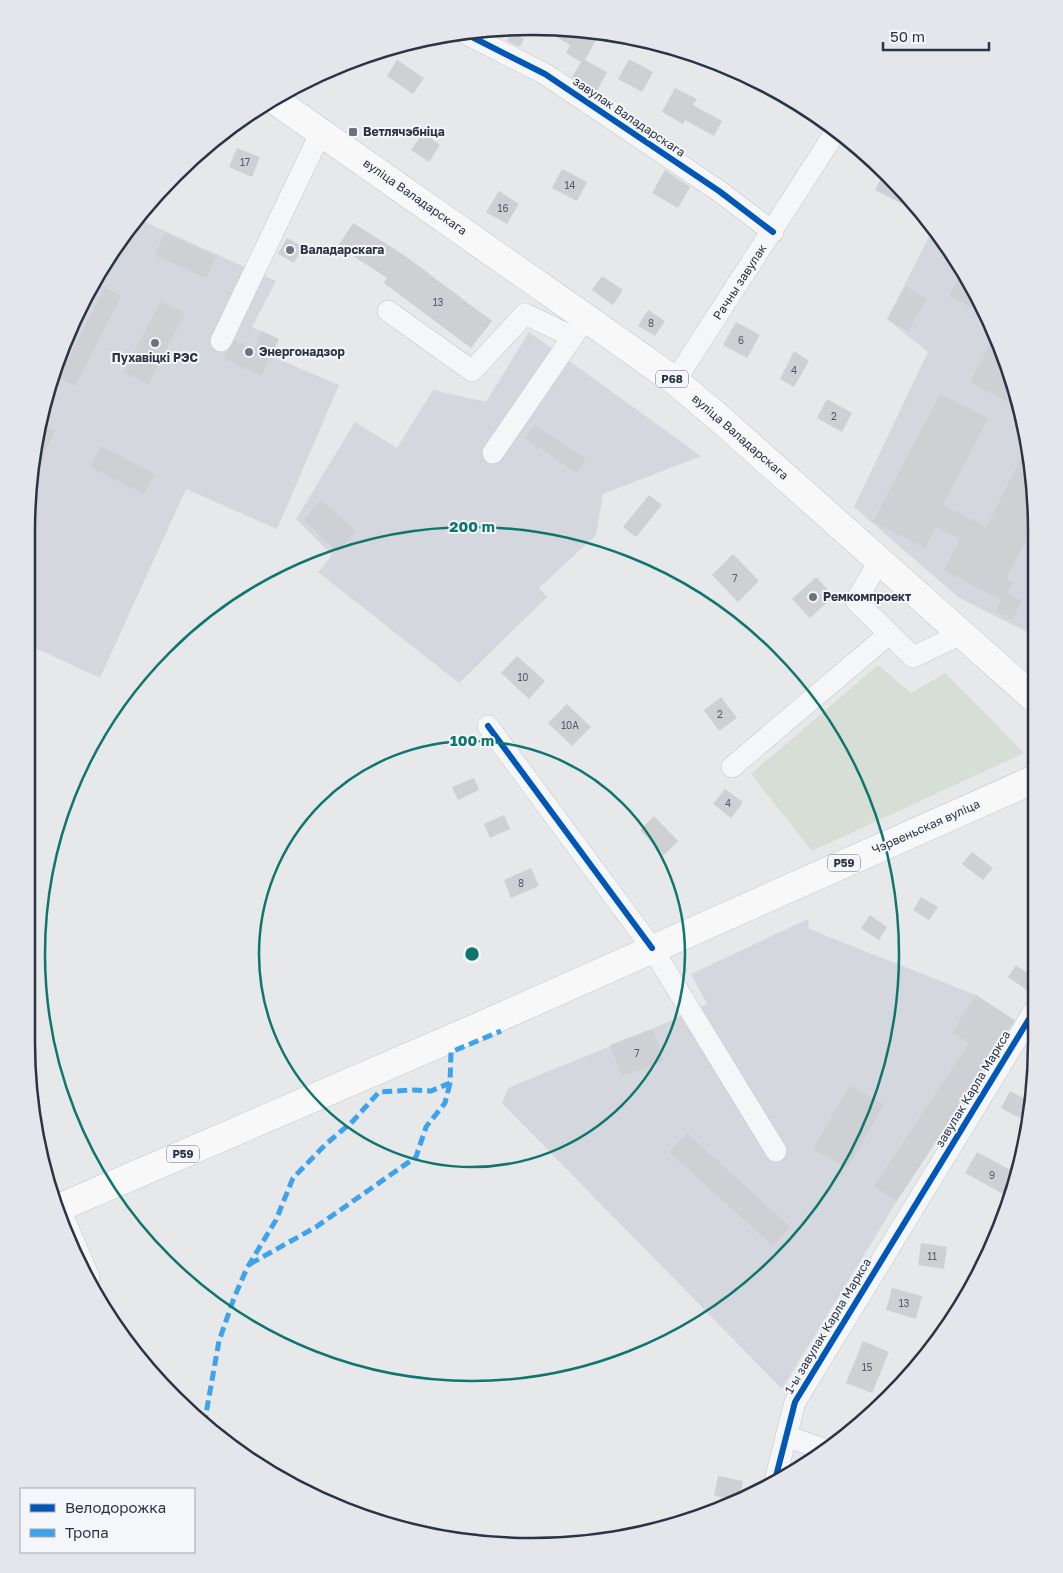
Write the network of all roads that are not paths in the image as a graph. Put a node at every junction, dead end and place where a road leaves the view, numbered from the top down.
1 (474, 38) edge
2 (279, 104) edge
3 (320, 132) junction
4 (832, 137) edge
5 (773, 232) junction
6 (388, 310) dead end
7 (579, 327) junction
8 (221, 341) dead end
9 (674, 381) junction
10 (493, 452) dead end
11 (879, 561) junction
12 (889, 634) junction
13 (961, 634) junction
14 (1028, 693) edge
15 (488, 726) dead end
16 (732, 767) dead end
17 (1028, 782) edge
18 (652, 948) junction
19 (1028, 1021) edge
20 (776, 1151) dead end
21 (63, 1206) edge
22 (893, 1242) joint
23 (786, 1436) junction
24 (817, 1447) edge
25 (777, 1473) edge

1 - 5 street, завулак Валадарскага
2 - 3 main road, вуліца Валадарскага / Р68
3 - 7 main road, вуліца Валадарскага / Р68
3 - 8 street
4 - 5 street, Рачны завулак
5 - 9 street, Рачны завулак
6 - 7 street
7 - 9 main road, вуліца Валадарскага / Р68
7 - 10 street
9 - 11 main road, вуліца Валадарскага / Р68
11 - 12 street
11 - 13 main road, вуліца Валадарскага / Р68
12 - 13 street
12 - 16 street
13 - 14 main road, вуліца Валадарскага / Р68
15 - 18 street
17 - 18 main road, Чэрвеньская вуліца / Р59
18 - 20 street
18 - 21 main road, Р59
19 - 22 street, завулак Карла Маркса
22 - 23 street, 1-ы завулак Карла Маркса
23 - 24 street
23 - 25 street, 1-ы завулак Карла Маркса

